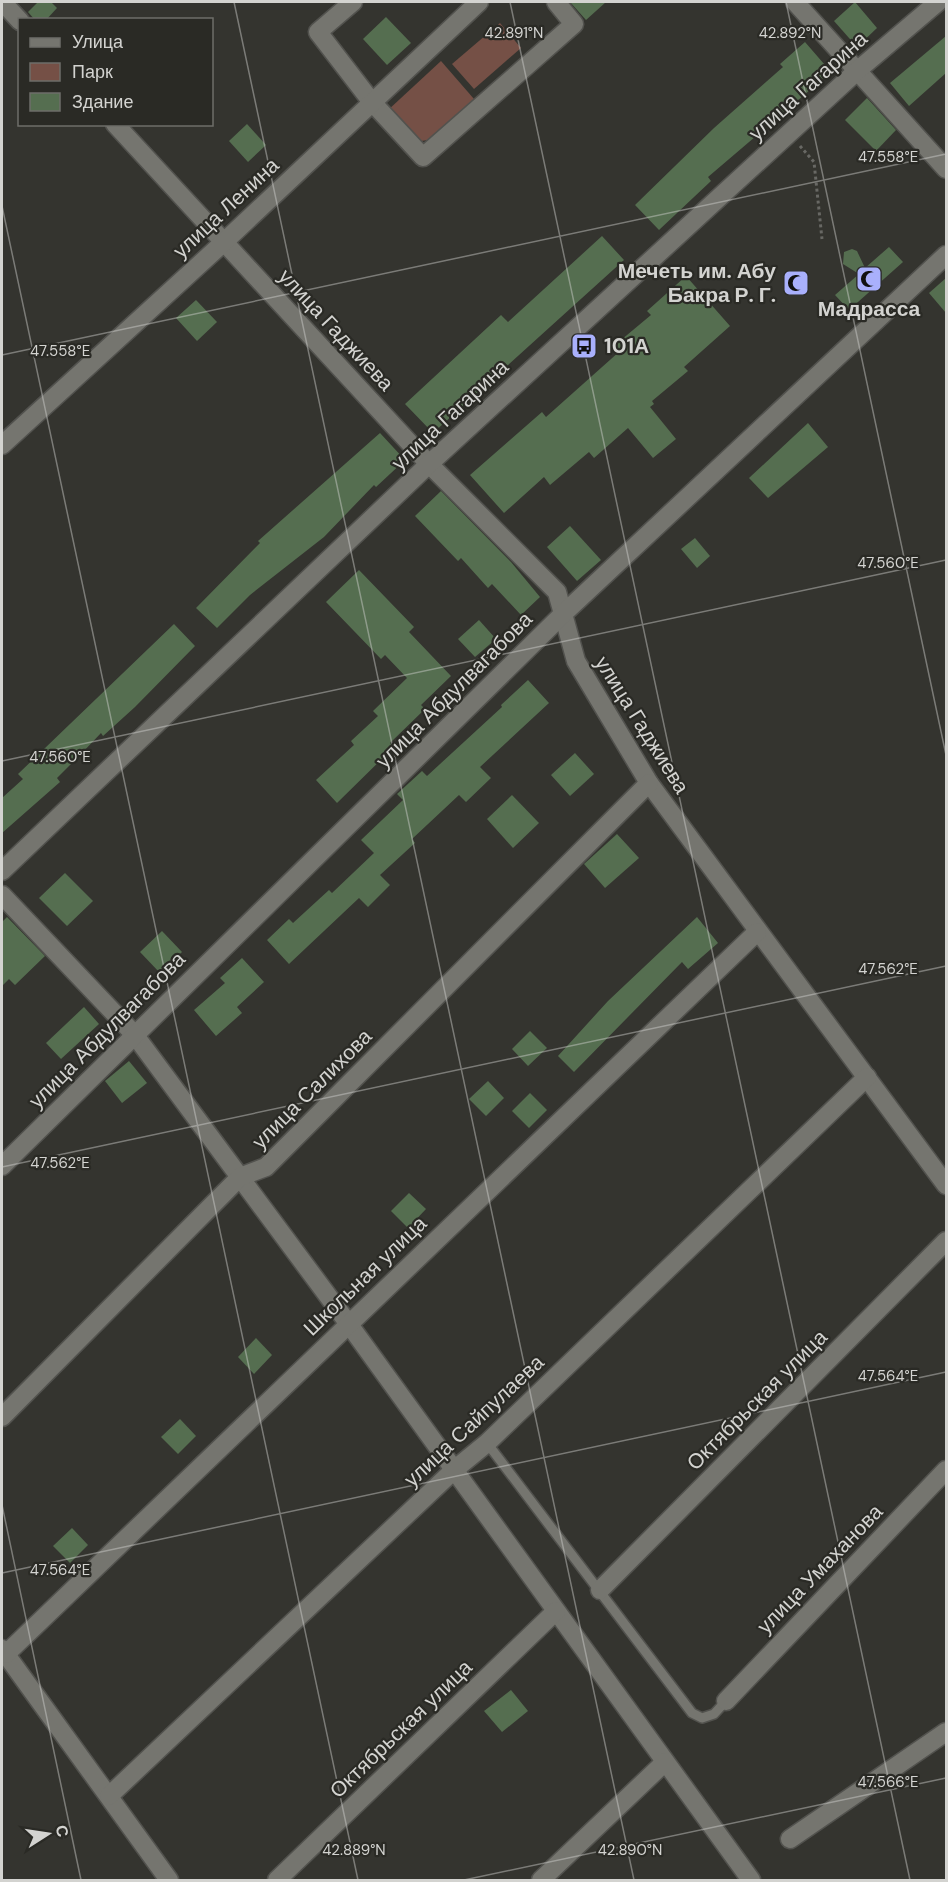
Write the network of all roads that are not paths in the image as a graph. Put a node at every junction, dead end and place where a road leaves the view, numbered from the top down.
1 (353, 2) edge
2 (479, 2) edge
3 (556, 2) edge
4 (795, 2) edge
5 (938, 2) edge
6 (7, 7) edge
7 (18, 19) edge
8 (858, 70) junction
9 (370, 101) junction
10 (117, 126) edge
11 (946, 169) edge
12 (224, 242) junction
13 (946, 255) edge
14 (2, 445) edge
15 (429, 464) junction
16 (563, 614) junction
17 (649, 783) junction
18 (2, 872) edge
19 (2, 895) edge
20 (757, 932) junction
21 (134, 1034) junction
22 (867, 1077) junction
23 (2, 1166) edge
24 (240, 1177) junction
25 (946, 1185) edge
26 (946, 1241) edge
27 (348, 1323) junction
28 (2, 1417) edge
29 (486, 1443) junction
30 (454, 1470) junction
31 (946, 1470) edge
32 (600, 1590) junction
33 (556, 1611) junction
34 (4, 1651) edge
35 (726, 1701) joint
36 (946, 1732) edge
37 (664, 1762) junction
38 (109, 1796) junction
39 (790, 1839) dead end
40 (169, 1881) edge
41 (277, 1881) edge
42 (541, 1881) edge
43 (751, 1881) edge

1 - 9 street
2 - 9 street, улица Ленина
3 - 9 street
4 - 8 street
5 - 8 street, улица Гагарина
6 - 7 street
8 - 11 street
8 - 15 street, улица Гагарина
9 - 12 street, улица Ленина
10 - 12 street, улица Гаджиева
12 - 14 street, улица Ленина
12 - 15 street, улица Гаджиева
13 - 16 street, улица Абдулвагабова
15 - 16 street, улица Гаджиева
15 - 18 street, улица Гагарина
16 - 17 street, улица Гаджиева
16 - 21 street, улица Абдулвагабова
17 - 20 street, улица Гаджиева
17 - 24 street, улица Салихова
19 - 21 street
20 - 22 street, улица Гаджиева
20 - 27 street, Школьная улица
21 - 23 street, улица Абдулвагабова
21 - 24 street
22 - 25 street, улица Гаджиева
22 - 29 street, улица Сайпулаева
24 - 27 street
24 - 28 street, улица Салихова
26 - 32 street, Октябрьская улица
27 - 30 street
27 - 34 street, Школьная улица
29 - 30 street, улица Сайпулаева
29 - 32 lane
30 - 33 street
30 - 38 street, улица Сайпулаева
31 - 35 street, улица Умаханова
32 - 35 lane
33 - 37 street
33 - 41 street, Октябрьская улица
34 - 38 street
36 - 39 street
37 - 42 street
37 - 43 street
38 - 40 street

